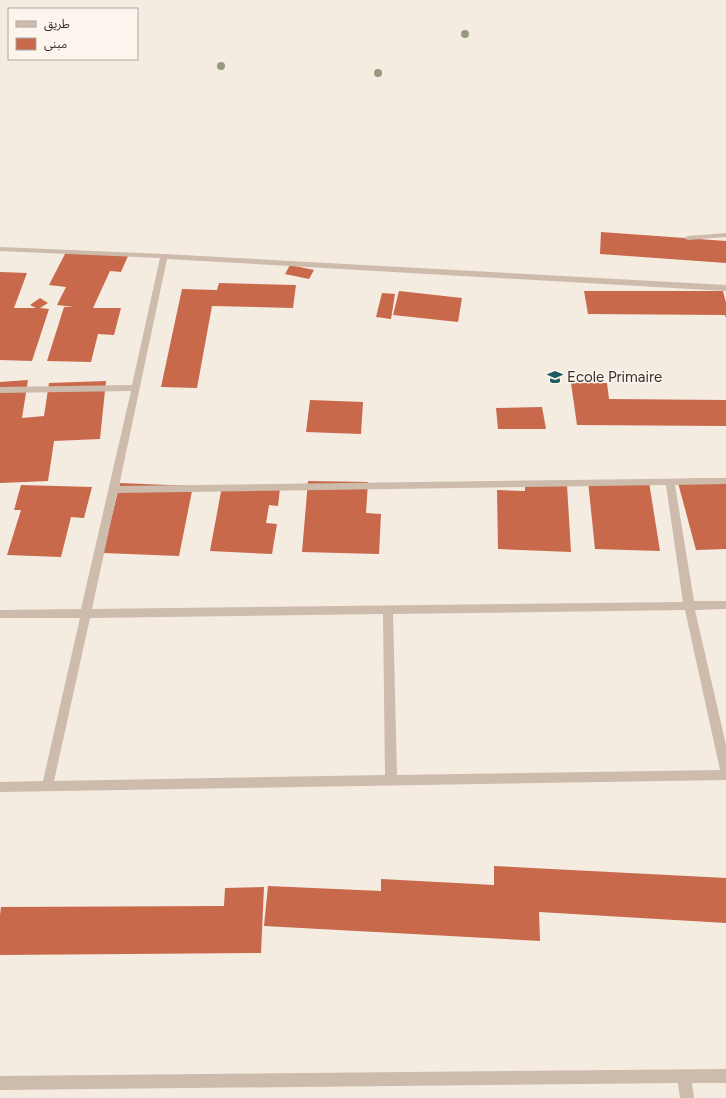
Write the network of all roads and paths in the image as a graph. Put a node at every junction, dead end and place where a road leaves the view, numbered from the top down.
1 (726, 235) edge
2 (688, 238) dead end
3 (0, 249) edge
4 (164, 256) junction
5 (726, 288) edge
6 (136, 388) junction
7 (0, 390) edge
8 (726, 481) edge
9 (670, 482) junction
10 (114, 490) junction
11 (689, 605) junction
12 (726, 605) edge
13 (388, 610) junction
14 (86, 613) junction
15 (0, 614) edge
16 (726, 770) edge
17 (726, 775) edge
18 (391, 781) junction
19 (47, 787) junction
20 (0, 788) edge
21 (684, 1076) junction
22 (726, 1076) edge
23 (0, 1083) edge
24 (687, 1098) edge

1 - 2 street
3 - 4 street
4 - 5 street
4 - 6 street
6 - 7 street
6 - 10 street
8 - 9 street
9 - 10 street
9 - 11 street
10 - 14 street
11 - 12 street
11 - 13 street
11 - 16 street
13 - 14 street
13 - 18 street
14 - 15 street
14 - 19 street
17 - 18 street
18 - 19 street
19 - 20 street
21 - 22 street
21 - 23 street
21 - 24 street

